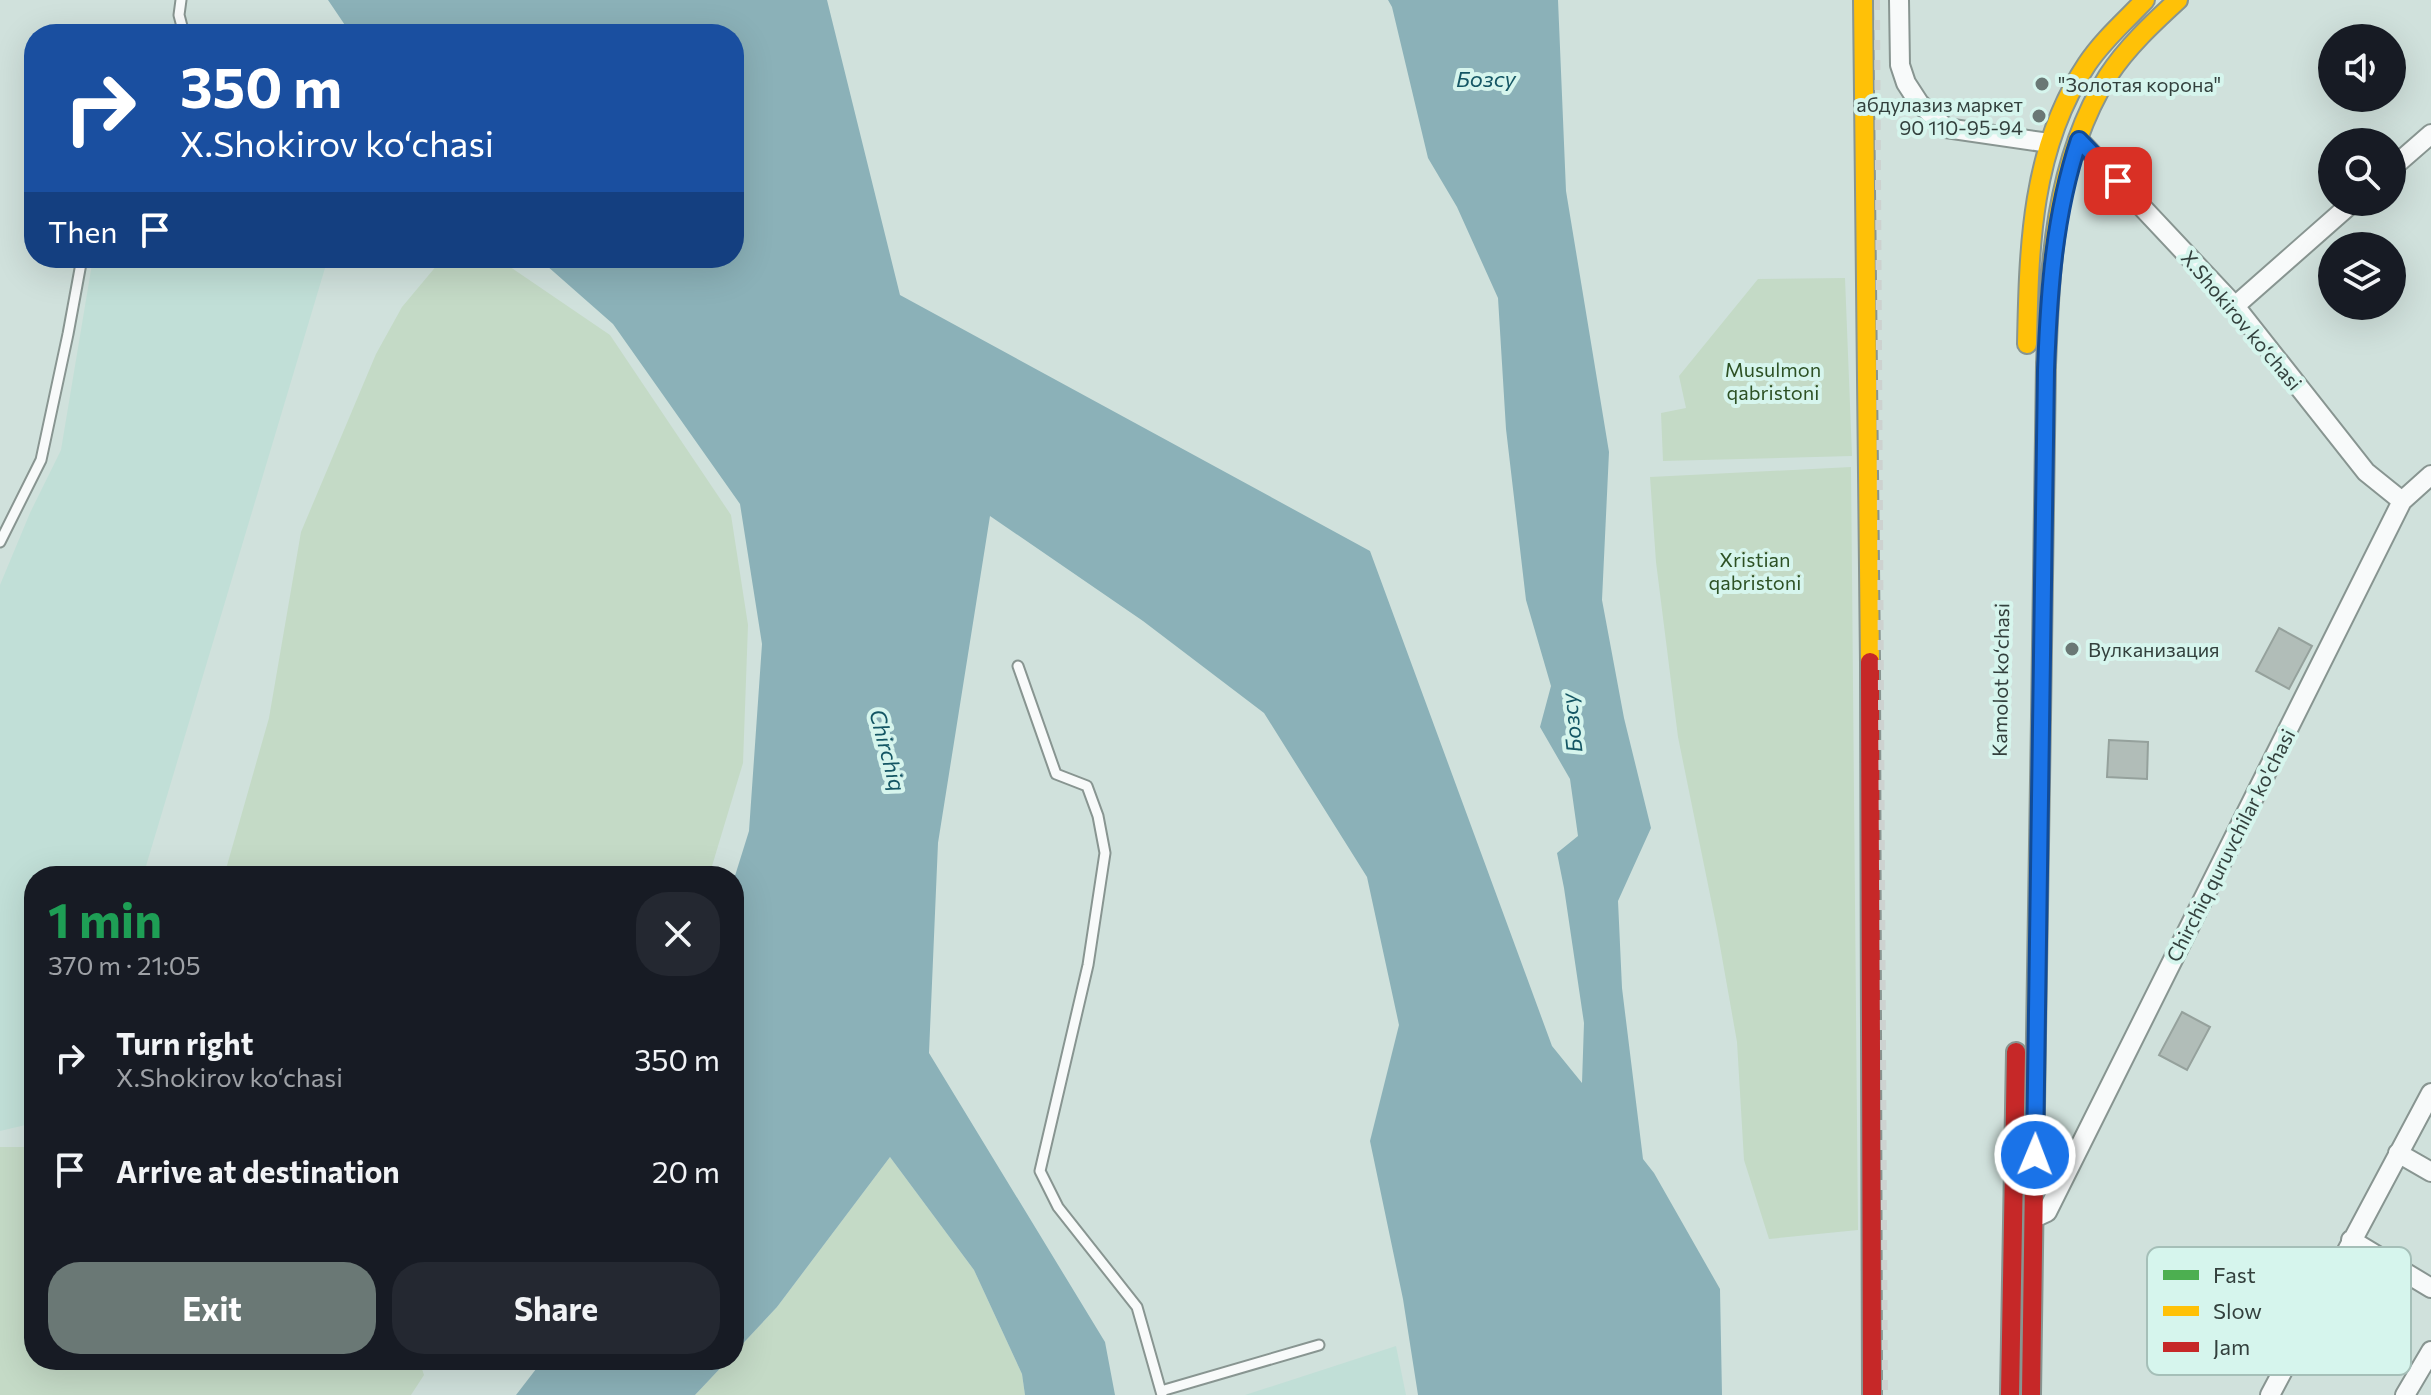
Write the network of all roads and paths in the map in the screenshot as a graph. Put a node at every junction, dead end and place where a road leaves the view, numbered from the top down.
1 (181, 0) edge
2 (1863, 0) edge
3 (1899, 0) edge
4 (2145, 0) edge
5 (2178, 0) edge
6 (181, 24) edge
7 (2431, 134) edge
8 (2079, 140) junction
9 (2049, 143) junction
10 (2406, 156) edge
11 (2337, 216) edge
12 (80, 268) edge
13 (2235, 306) junction
14 (2027, 358) dead end
15 (2431, 475) edge
16 (2402, 501) junction
17 (0, 542) edge
18 (1018, 666) dead end
19 (2016, 1035) dead end
20 (2431, 1093) edge
21 (2398, 1153) junction
22 (2431, 1172) edge
23 (2034, 1218) junction
24 (2351, 1240) junction
25 (2347, 1247) edge
26 (2363, 1247) edge
27 (2411, 1276) edge
28 (2431, 1288) edge
29 (1319, 1345) dead end
30 (2431, 1351) edge
31 (2280, 1375) edge
32 (1162, 1393) edge
33 (1872, 1395) edge
34 (2010, 1395) edge
35 (2031, 1395) edge
36 (2270, 1395) edge
37 (2405, 1395) edge

1 - 6 lane
2 - 33 main road
3 - 9 street
4 - 9 main road
5 - 8 main road
7 - 10 street
8 - 13 street, X.Shokirov ko‘chasi
8 - 23 main road
9 - 14 main road
11 - 13 street
12 - 17 lane
13 - 16 street, X.Shokirov ko‘chasi
15 - 16 street, Chirchiq quruvchilar ko'chasi
16 - 23 street, Chirchiq quruvchilar ko'chasi
18 - 32 lane
19 - 34 main road
20 - 21 street
21 - 22 street
21 - 24 street
23 - 35 main road
24 - 25 street
24 - 26 street
27 - 28 street
29 - 32 lane
30 - 37 street
31 - 36 street

